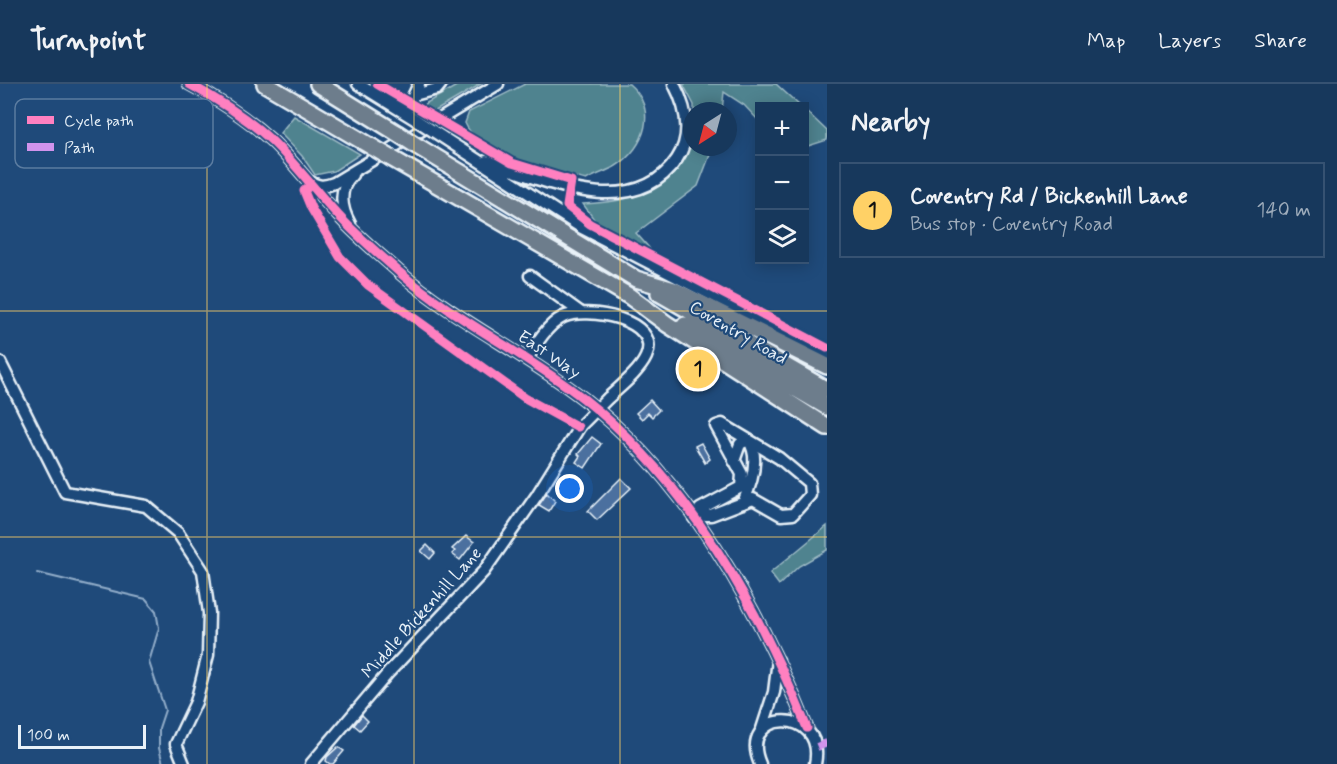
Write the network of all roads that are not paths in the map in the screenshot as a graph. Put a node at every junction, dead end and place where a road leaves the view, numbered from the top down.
1 (189, 84) edge
2 (264, 84) edge
3 (318, 84) edge
4 (358, 84) edge
5 (419, 84) edge
6 (441, 84) edge
7 (498, 84) edge
8 (674, 84) edge
9 (414, 95) junction
10 (405, 113) junction
11 (472, 156) junction
12 (359, 169) junction
13 (304, 177) junction
14 (352, 228) junction
15 (530, 276) dead end
16 (636, 279) junction
17 (629, 296) junction
18 (580, 312) junction
19 (827, 355) edge
20 (527, 359) junction
21 (0, 362) edge
22 (827, 366) edge
23 (827, 390) edge
24 (827, 407) edge
25 (827, 427) edge
26 (748, 440) junction
27 (734, 461) junction
28 (743, 503) junction
29 (697, 517) junction
30 (778, 660) junction
31 (807, 728) junction
32 (758, 741) junction
33 (818, 751) junction
34 (184, 764) edge
35 (312, 764) edge
36 (760, 764) edge
37 (815, 764) edge
38 (823, 764) edge

1 - 13 street, East Way
2 - 17 highway, bridge
3 - 16 highway, bridge
4 - 10 street
5 - 9 street
6 - 9 street
7 - 12 street
8 - 11 street
9 - 10 street
10 - 11 street, bridge
11 - 19 street
12 - 13 street
12 - 14 street
13 - 14 street, East Way
14 - 20 street, East Way
15 - 18 street
16 - 22 highway
16 - 23 highway, Coventry Road
17 - 24 highway, Coventry Road
17 - 25 highway
18 - 20 street
18 - 35 street, Middle Bickenhill Lane, bridge
20 - 29 street, East Way
21 - 34 street
26 - 27 street
26 - 27 street
26 - 28 street
26 - 28 street
27 - 29 street
28 - 29 street
29 - 30 street, East Way
30 - 31 street, East Way
30 - 32 street
31 - 32 street
31 - 33 street, East Way
32 - 36 street
33 - 37 street
33 - 38 street, East Way

